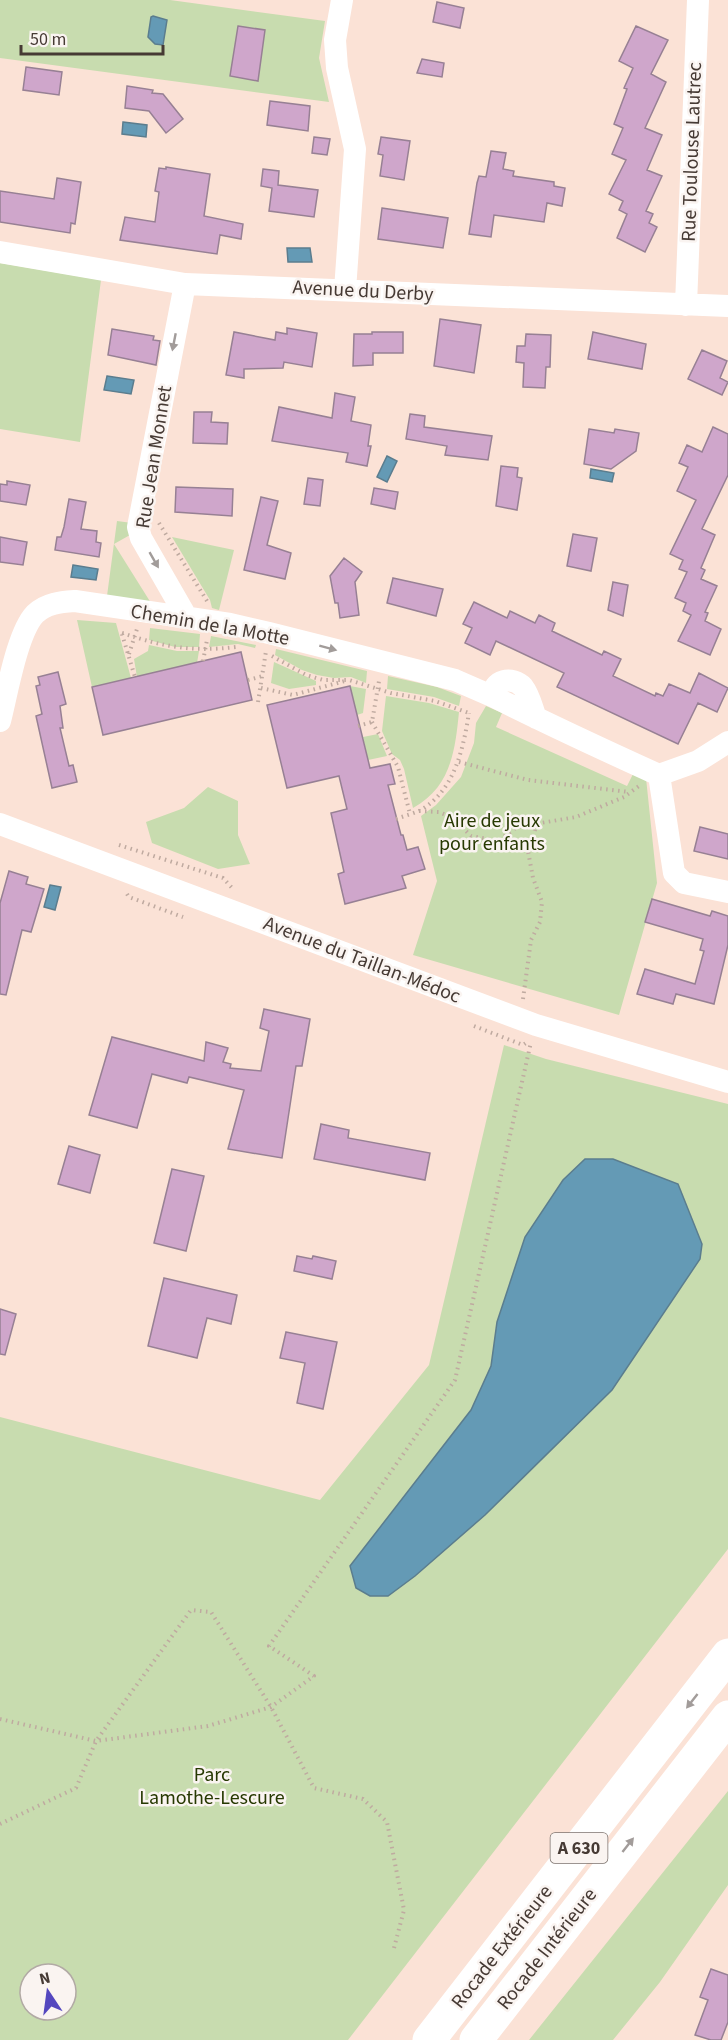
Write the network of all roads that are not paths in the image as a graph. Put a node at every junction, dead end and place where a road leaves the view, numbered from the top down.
1 (342, 0) edge
2 (698, 0) edge
3 (0, 252) edge
4 (185, 284) junction
5 (345, 290) junction
6 (686, 305) junction
7 (728, 306) edge
8 (188, 618) junction
9 (0, 721) edge
10 (728, 742) edge
11 (659, 775) junction
12 (0, 824) edge
13 (728, 892) edge
14 (728, 1082) edge
15 (728, 1655) edge
16 (728, 1717) edge
17 (429, 2040) edge
18 (476, 2040) edge

1 - 5 street
2 - 6 street, Rue Toulouse Lautrec
3 - 4 street, Avenue du Derby
4 - 5 street, Avenue du Derby
4 -> 8 street, Rue Jean Monnet
5 - 6 street, Avenue du Derby
6 - 7 street, Avenue du Derby
8 - 9 street, Chemin de la Motte
8 -> 11 street, Chemin de la Motte
10 - 11 street
11 - 13 street
12 - 14 street, Avenue du Taillan-Médoc
15 -> 17 highway, Rocade Extérieure / A 630
18 -> 16 highway, Rocade Intérieure / A 630

